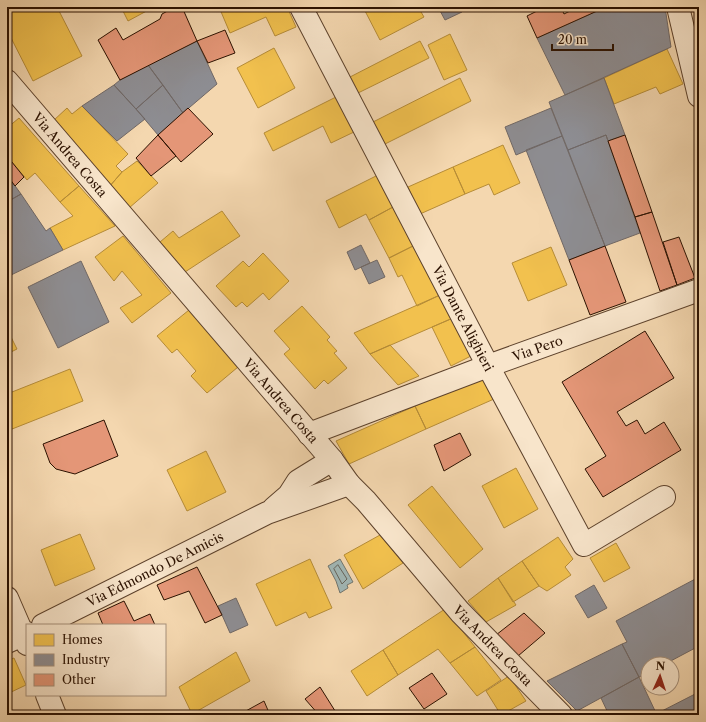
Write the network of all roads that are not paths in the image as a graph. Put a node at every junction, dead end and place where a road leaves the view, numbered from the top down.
1 (301, 7) edge
2 (678, 7) edge
3 (7, 81) edge
4 (699, 96) edge
5 (699, 290) edge
6 (488, 366) junction
7 (309, 434) junction
8 (332, 460) junction
9 (349, 484) junction
10 (664, 497) dead end
11 (267, 513) junction
12 (7, 598) edge
13 (45, 624) edge
14 (21, 638) edge
15 (47, 696) edge
16 (55, 715) edge
17 (561, 715) edge

1 - 6 street, Via Dante Alighieri
2 - 4 street
3 - 7 street, Via Andrea Costa
5 - 6 street, Via Pero
6 - 7 street, Via Pero
6 - 10 street, Via Dante Alighieri
7 - 8 street, Via Andrea Costa
8 - 9 street, Via Andrea Costa
8 - 11 street, Via Edmondo De Amicis
9 - 11 street, Via Edmondo De Amicis
9 - 17 street, Via Andrea Costa
11 - 13 street, Via Edmondo De Amicis
12 - 14 street
15 - 16 street

